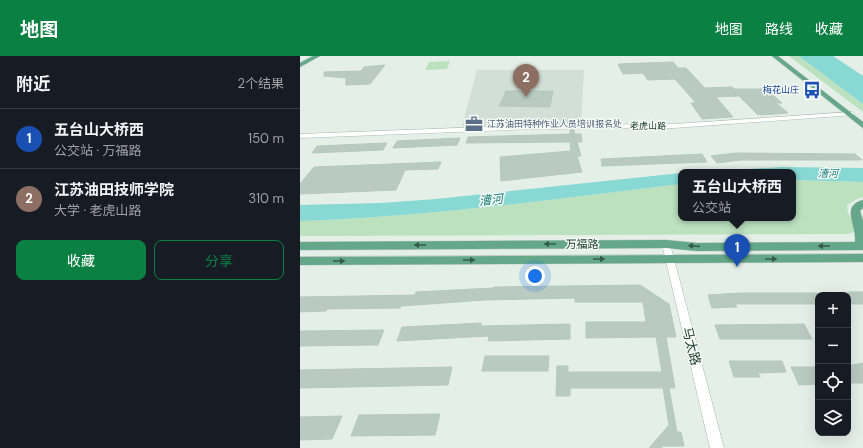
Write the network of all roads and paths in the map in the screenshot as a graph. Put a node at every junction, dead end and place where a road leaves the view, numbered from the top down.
1 (314, 56) edge
2 (317, 56) edge
3 (775, 56) edge
4 (779, 56) edge
5 (300, 64) edge
6 (850, 114) junction
7 (863, 122) edge
8 (863, 126) edge
9 (300, 136) edge
10 (863, 203) edge
11 (863, 208) edge
12 (863, 219) edge
13 (666, 244) junction
14 (300, 246) edge
15 (861, 246) edge
16 (863, 258) edge
17 (670, 259) junction
18 (300, 261) edge
19 (717, 448) edge

1 - 5 main road
2 - 5 main road
3 - 6 main road
4 - 6 main road
6 - 7 main road
6 - 8 main road
6 - 9 street, 老虎山路
10 - 15 main road
11 - 12 main road
13 -> 14 main road, 万福路
15 -> 13 main road, 万福路
13 - 17 street, 马太路
17 -> 16 main road, 万福路
18 -> 17 main road, 万福路
17 - 19 street, 马太路

